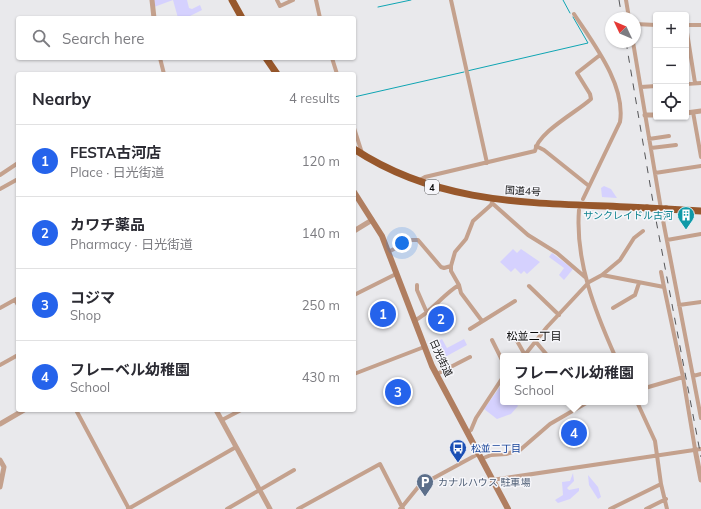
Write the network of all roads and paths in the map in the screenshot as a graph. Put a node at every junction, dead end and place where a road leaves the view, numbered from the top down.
1 (152, 0) edge
2 (232, 0) edge
3 (277, 0) edge
4 (293, 0) edge
5 (316, 0) edge
6 (451, 0) edge
7 (626, 0) edge
8 (628, 12) edge
9 (574, 14) dead end
10 (154, 16) edge
11 (241, 16) edge
12 (320, 16) edge
13 (641, 24) edge
14 (653, 25) edge
15 (701, 25) edge
16 (689, 26) edge
17 (689, 45) edge
18 (634, 48) edge
19 (600, 55) junction
20 (160, 60) edge
21 (267, 60) edge
22 (333, 60) edge
23 (164, 72) edge
24 (276, 72) edge
25 (336, 72) edge
26 (695, 83) junction
27 (701, 83) edge
28 (689, 84) edge
29 (653, 86) edge
30 (641, 87) junction
31 (701, 111) edge
32 (693, 112) junction
33 (689, 113) edge
34 (653, 114) edge
35 (645, 115) junction
36 (356, 136) edge
37 (669, 136) dead end
38 (649, 139) junction
39 (676, 145) dead end
40 (536, 146) junction
41 (651, 148) junction
42 (356, 150) edge
43 (363, 155) junction
44 (701, 157) edge
45 (487, 163) junction
46 (16, 164) edge
47 (701, 166) edge
48 (655, 173) junction
49 (0, 175) edge
50 (16, 180) edge
51 (417, 182) junction
52 (589, 186) junction
53 (0, 189) edge
54 (356, 195) edge
55 (583, 199) dead end
56 (493, 201) junction
57 (579, 210) dead end
58 (701, 211) edge
59 (372, 220) junction
60 (356, 230) edge
61 (643, 231) dead end
62 (701, 234) edge
63 (667, 240) junction
64 (388, 252) junction
65 (451, 266) junction
66 (661, 272) dead end
67 (396, 274) junction
68 (602, 275) junction
69 (585, 277) junction
70 (639, 283) junction
71 (417, 285) dead end
72 (460, 285) junction
73 (588, 285) junction
74 (529, 286) dead end
75 (664, 287) junction
76 (356, 294) edge
77 (16, 299) edge
78 (515, 301) dead end
79 (701, 302) edge
80 (679, 305) junction
81 (0, 308) edge
82 (613, 308) dead end
83 (428, 313) junction
84 (559, 314) junction
85 (414, 321) junction
86 (482, 321) junction
87 (470, 329) dead end
88 (513, 334) dead end
89 (492, 340) dead end
90 (536, 342) junction
91 (424, 347) junction
92 (523, 353) edge
93 (527, 353) edge
94 (545, 353) edge
95 (614, 353) edge
96 (16, 356) edge
97 (500, 356) edge
98 (470, 357) dead end
99 (0, 365) edge
100 (356, 373) edge
101 (437, 374) junction
102 (701, 374) edge
103 (694, 376) junction
104 (683, 377) junction
105 (500, 381) edge
106 (648, 387) edge
107 (583, 405) edge
108 (638, 405) edge
109 (21, 412) edge
110 (77, 412) edge
111 (217, 412) edge
112 (237, 412) edge
113 (701, 418) edge
114 (222, 420) junction
115 (0, 424) edge
116 (467, 433) junction
117 (236, 447) junction
118 (701, 449) edge
119 (695, 450) junction
120 (658, 455) junction
121 (479, 457) junction
122 (0, 460) edge
123 (294, 470) dead end
124 (492, 480) junction
125 (701, 480) edge
126 (661, 484) junction
127 (0, 487) edge
128 (260, 491) junction
129 (666, 499) junction
130 (402, 508) edge
131 (129, 509) edge
132 (227, 509) edge
133 (270, 509) edge
134 (298, 509) edge
135 (508, 509) edge
136 (610, 509) edge
137 (646, 509) edge
138 (667, 509) edge

1 - 10 street
2 - 11 highway
3 - 4 street
5 - 12 street
6 - 45 street
7 - 8 street
9 - 19 street
13 - 14 street
15 - 16 street
17 - 26 street
18 - 30 street
19 - 40 street
19 - 52 street
20 - 23 street
21 - 24 highway
22 - 25 street
26 - 27 street
26 - 28 street
29 - 30 street
30 - 35 street
31 - 32 street
32 - 33 street
32 - 44 street
34 - 35 street
35 - 38 street
36 - 43 street
37 - 38 street
38 - 41 street
39 - 41 street
40 - 45 street
40 - 52 street
41 - 48 street
42 - 43 highway, 国道4号 / 4
43 - 51 highway, 国道4号 / 4
45 - 51 street
46 - 49 street
47 - 48 street
48 - 63 street
50 - 53 street
51 - 56 highway, 国道4号 / 4
52 - 55 street
54 - 59 main road, 日光街道
56 - 58 highway, 国道4号 / 4, bridge
56 - 65 street
56 - 69 street
57 - 69 street
59 - 60 street
59 - 64 main road, 日光街道
61 - 68 street
62 - 63 street
63 - 80 street
64 - 65 street
64 - 67 main road, 日光街道
65 - 72 street
66 - 75 street
67 - 76 street
67 - 85 main road, 日光街道
68 - 70 street
68 - 73 street
69 - 73 street
70 - 75 street
70 - 82 street
71 - 83 street
72 - 83 street
72 - 86 street
73 - 84 street
73 - 95 street
74 - 84 street
75 - 104 street
77 - 81 street
78 - 86 street
79 - 80 street
80 - 103 street
83 - 85 street
84 - 90 street
85 - 91 main road, 日光街道
86 - 87 street
88 - 92 street
89 - 97 street
90 - 93 street
90 - 94 street
91 - 100 street
91 - 101 main road, 日光街道
96 - 99 street
98 - 101 street
101 - 116 main road, 日光街道
102 - 103 street
103 - 113 street
104 - 106 street
104 - 119 street
105 - 116 street
107 - 121 street
108 - 120 street
109 - 115 street
110 - 131 street
111 - 114 street
112 - 114 street
114 - 117 street
116 - 121 main road, 日光街道
117 - 128 street
117 - 131 street
118 - 119 street
119 - 120 street
119 - 125 street
120 - 124 street
120 - 126 street
121 - 124 main road, 日光街道
121 - 130 street
122 - 127 street
123 - 128 street
124 - 135 main road, 日光街道
126 - 129 street
126 - 136 street
128 - 132 street
128 - 133 street
129 - 137 street
129 - 138 street
130 - 134 street

